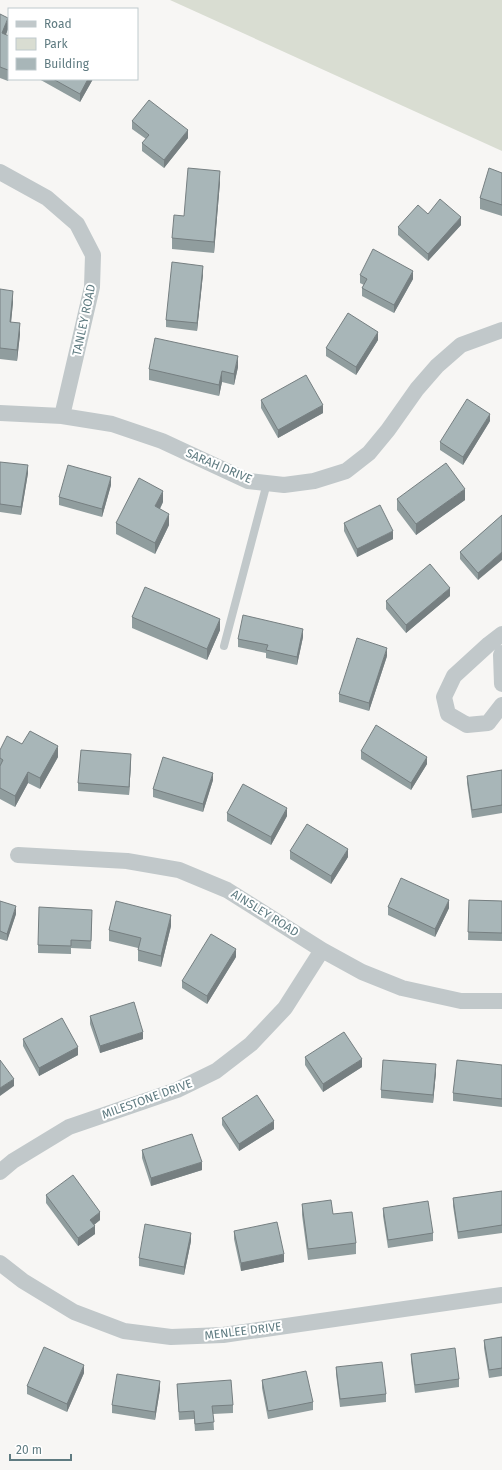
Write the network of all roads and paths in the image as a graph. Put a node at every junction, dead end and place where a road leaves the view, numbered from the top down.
1 (0, 172) edge
2 (502, 330) edge
3 (0, 413) edge
4 (62, 416) junction
5 (267, 483) junction
6 (502, 634) edge
7 (224, 646) dead end
8 (502, 653) edge
9 (502, 684) edge
10 (502, 705) edge
11 (18, 855) dead end
12 (322, 950) junction
13 (502, 1001) edge
14 (0, 1172) edge
15 (0, 1263) edge
16 (502, 1295) edge

1 - 4 street, TANLEY ROAD
2 - 5 street, SARAH DRIVE
3 - 4 street, SARAH DRIVE
4 - 5 street, SARAH DRIVE
5 - 7 lane
6 - 10 street
8 - 9 street
11 - 12 street, AINSLEY ROAD
12 - 13 street, AINSLEY ROAD
12 - 14 street, MILESTONE DRIVE
15 - 16 street, MENLEE DRIVE

